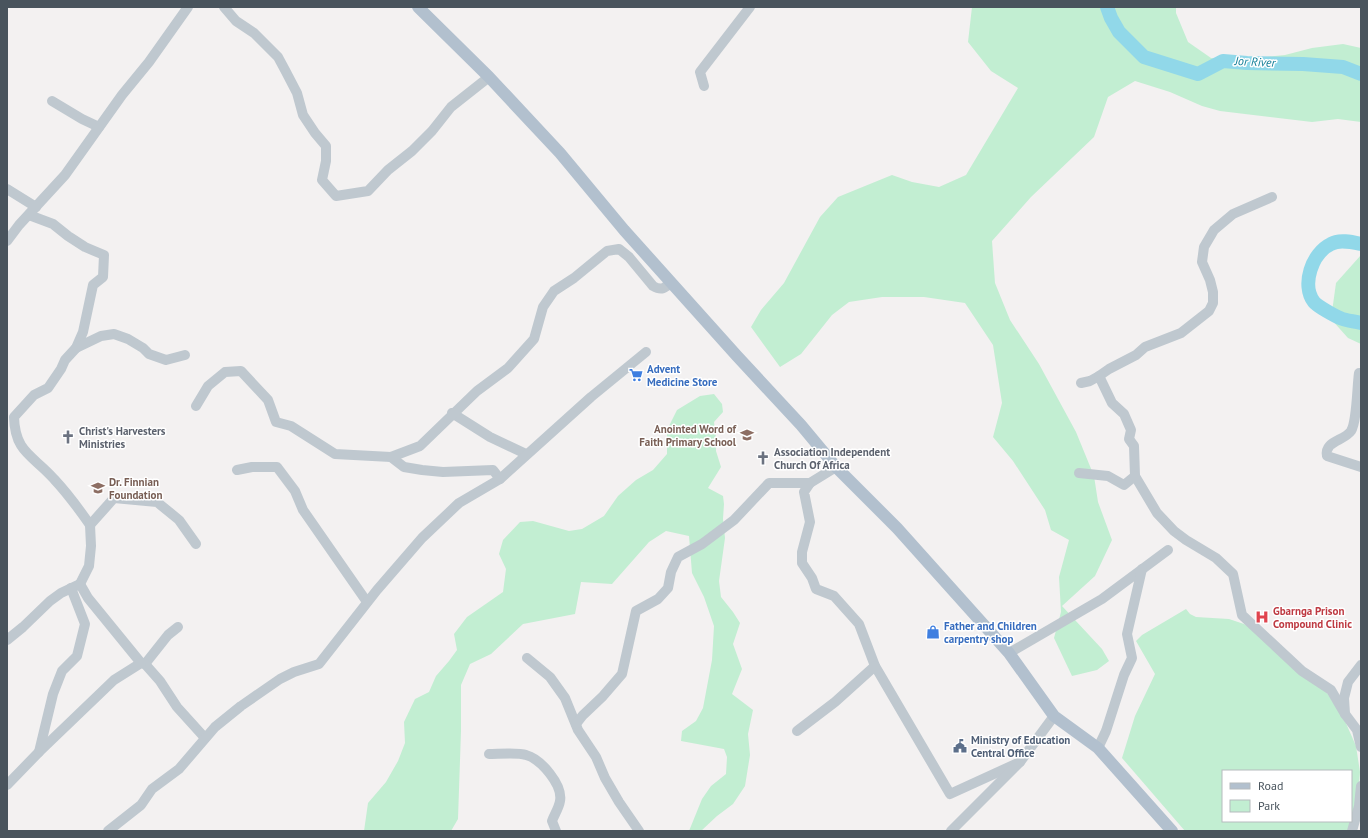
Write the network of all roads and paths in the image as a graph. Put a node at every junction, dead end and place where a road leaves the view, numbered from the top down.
1 (188, 7) edge
2 (224, 7) edge
3 (418, 7) edge
4 (750, 7) edge
5 (489, 77) junction
6 (704, 86) dead end
7 (52, 101) dead end
8 (99, 127) junction
9 (7, 189) edge
10 (1272, 197) dead end
11 (36, 206) junction
12 (29, 215) junction
13 (7, 241) edge
14 (671, 283) junction
15 (76, 348) junction
16 (646, 352) dead end
17 (185, 355) dead end
18 (1359, 373) dead end
19 (1099, 376) junction
20 (1081, 383) dead end
21 (196, 406) dead end
22 (452, 413) junction
23 (11, 432) edge
24 (526, 454) junction
25 (391, 457) junction
26 (836, 467) junction
27 (1361, 467) edge
28 (237, 470) dead end
29 (1079, 472) dead end
30 (1135, 476) junction
31 (500, 478) junction
32 (810, 483) junction
33 (90, 525) junction
34 (196, 544) dead end
35 (1168, 550) dead end
36 (1142, 569) junction
37 (76, 586) junction
38 (367, 602) junction
39 (178, 627) dead end
40 (7, 640) edge
41 (1009, 653) junction
42 (527, 658) dead end
43 (143, 663) junction
44 (1361, 665) edge
45 (875, 666) junction
46 (1346, 714) junction
47 (1054, 716) junction
48 (576, 724) junction
49 (797, 731) dead end
50 (205, 738) junction
51 (1361, 747) edge
52 (1098, 748) junction
53 (39, 752) junction
54 (489, 754) dead end
55 (1020, 762) junction
56 (7, 785) edge
57 (1361, 786) edge
58 (108, 831) edge
59 (556, 831) edge
60 (639, 831) edge
61 (951, 831) edge
62 (1172, 831) edge
63 (1352, 831) edge

1 - 8 street
2 - 5 street
3 - 5 main road
4 - 6 street
5 - 14 main road
7 - 8 street
8 - 11 street
9 - 11 street
10 - 19 street
11 - 12 street
12 - 13 street
12 - 15 street
14 - 22 street
14 - 26 main road
15 - 17 street
15 - 23 street
16 - 24 street
18 - 27 street
19 - 20 street
19 - 30 street
21 - 25 street
22 - 24 street
22 - 25 street
23 - 33 street
24 - 31 street
25 - 31 street
26 - 32 street
26 - 41 main road
28 - 38 street
29 - 30 street
30 - 46 street
31 - 38 street
32 - 45 street
32 - 48 street
33 - 34 street
33 - 37 street
35 - 36 street
36 - 41 street
36 - 52 street
37 - 40 street
37 - 43 street
37 - 53 street
38 - 50 street
39 - 43 street
41 - 47 main road
42 - 48 street
43 - 50 street
43 - 53 street
44 - 46 street
45 - 49 street
45 - 55 street
46 - 51 street
47 - 52 main road
47 - 55 street
48 - 60 street
50 - 58 street
52 - 62 main road
53 - 56 street
54 - 59 street
55 - 61 street
57 - 63 street

